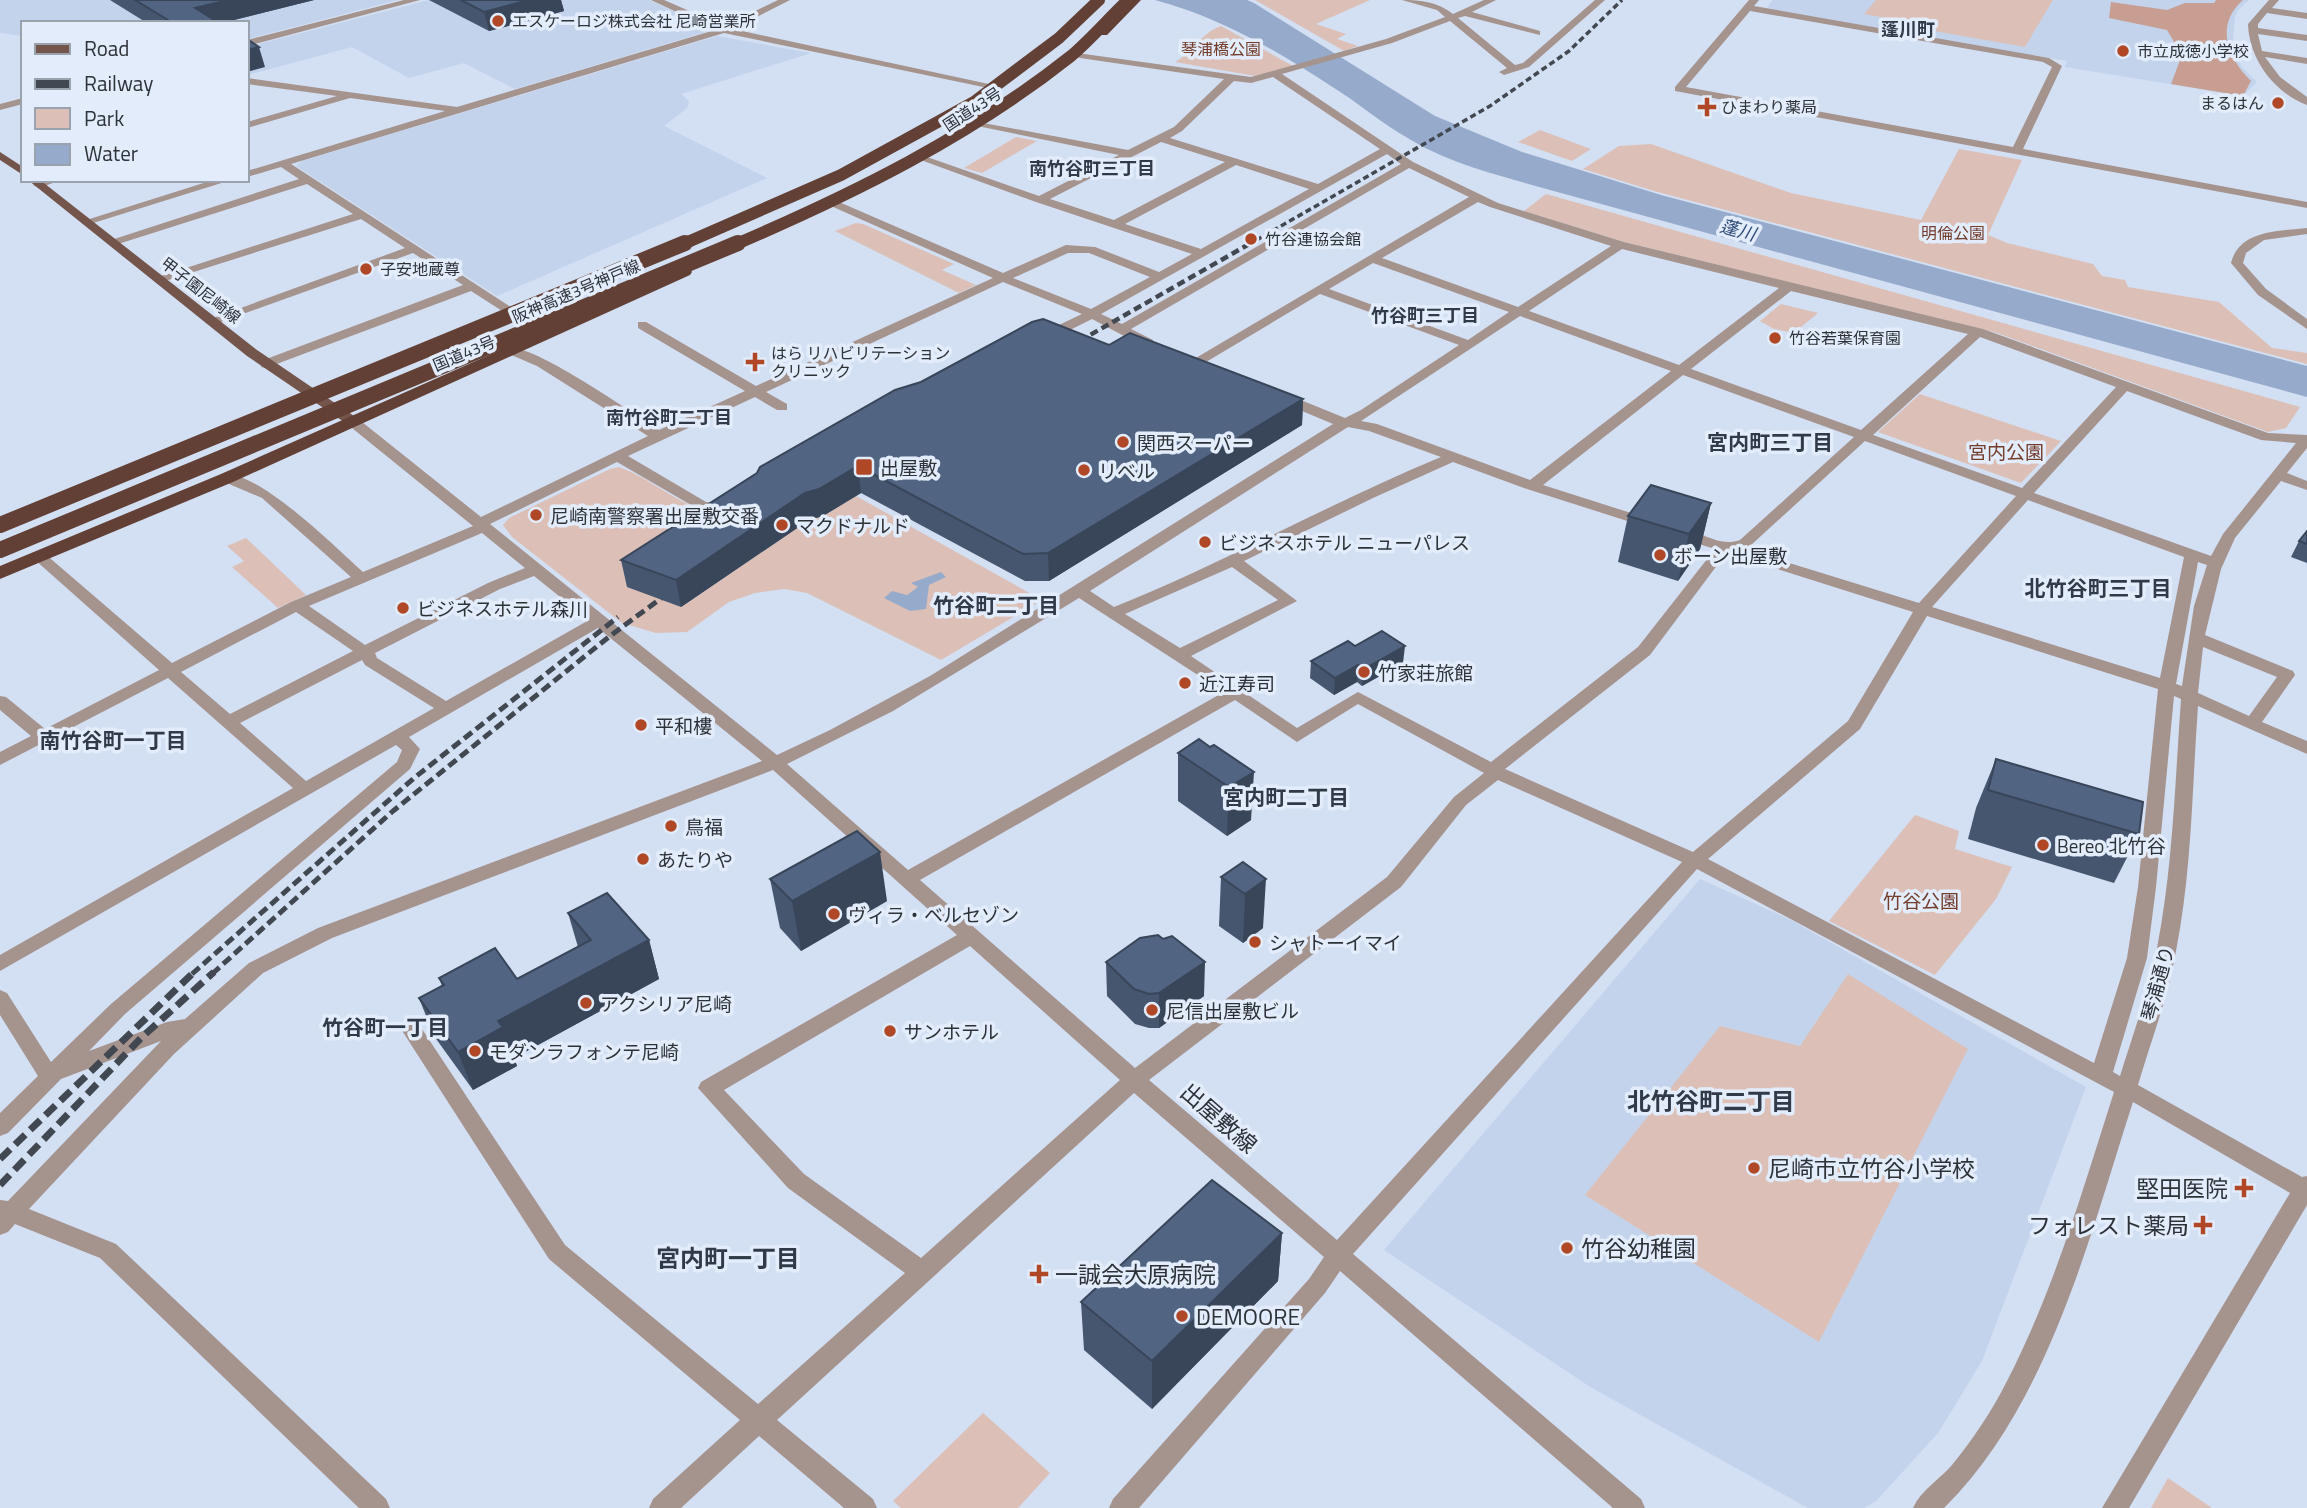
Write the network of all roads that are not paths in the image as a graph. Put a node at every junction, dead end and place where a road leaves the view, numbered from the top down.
1 (415, 0) edge
2 (674, 0) edge
3 (785, 0) edge
4 (1092, 0) edge
5 (1098, 0) edge
6 (1407, 0) edge
7 (1491, 0) edge
8 (1600, 0) edge
9 (2274, 0) edge
10 (660, 1) edge
11 (1132, 1) edge
12 (1751, 4) edge
13 (2264, 10) junction
14 (1448, 12) junction
15 (1464, 13) junction
16 (2307, 16) edge
17 (724, 30) junction
18 (2253, 30) junction
19 (1537, 33) dead end
20 (2307, 38) edge
21 (248, 43) edge
22 (2256, 53) junction
23 (1080, 55) junction
24 (2307, 61) edge
25 (1277, 75) junction
26 (1232, 77) junction
27 (2275, 78) junction
28 (248, 81) edge
29 (2296, 82) dead end
30 (993, 86) junction
31 (352, 95) junction
32 (2302, 96) edge
33 (21, 102) edge
34 (2307, 102) edge
35 (0, 107) edge
36 (460, 110) junction
37 (982, 124) junction
38 (248, 125) edge
39 (1160, 138) junction
40 (1389, 149) junction
41 (2017, 152) junction
42 (1130, 154) junction
43 (0, 155) edge
44 (923, 159) junction
45 (282, 163) junction
46 (1232, 163) junction
47 (1409, 164) junction
48 (21, 171) edge
49 (248, 174) edge
50 (308, 180) junction
51 (219, 182) edge
52 (36, 183) edge
53 (1319, 188) junction
54 (1478, 197) junction
55 (1040, 200) junction
56 (835, 204) junction
57 (2307, 205) edge
58 (362, 215) junction
59 (86, 222) junction
60 (1114, 225) junction
61 (2307, 231) edge
62 (111, 242) junction
63 (1620, 245) junction
64 (414, 249) junction
65 (1202, 253) junction
66 (1373, 259) junction
67 (1160, 276) junction
68 (1003, 278) junction
69 (158, 279) junction
70 (472, 286) junction
71 (1789, 286) junction
72 (1320, 290) junction
73 (1521, 312) junction
74 (514, 313) junction
75 (1092, 314) junction
76 (211, 321) junction
77 (642, 325) dead end
78 (2307, 325) edge
79 (1121, 330) junction
80 (1978, 332) junction
81 (1028, 341) edge
82 (1470, 345) junction
83 (1163, 349) edge
84 (514, 351) junction
85 (1196, 363) edge
86 (266, 364) junction
87 (1682, 369) junction
88 (2125, 385) junction
89 (757, 391) junction
90 (1272, 394) edge
91 (312, 396) junction
92 (782, 407) dead end
93 (352, 421) junction
94 (1349, 422) junction
95 (1864, 434) junction
96 (658, 436) junction
97 (2307, 439) edge
98 (617, 456) junction
99 (1453, 457) junction
100 (2278, 475) junction
101 (227, 478) junction
102 (1532, 486) junction
103 (2307, 486) edge
104 (2028, 493) junction
105 (741, 500) edge
106 (0, 523) edge
107 (482, 525) junction
108 (1728, 549) junction
109 (0, 550) edge
110 (2192, 554) junction
111 (39, 556) junction
112 (1232, 560) junction
113 (2216, 563) junction
114 (534, 569) junction
115 (0, 573) edge
116 (362, 579) junction
117 (1079, 591) junction
118 (297, 605) junction
119 (1922, 609) junction
120 (1113, 613) junction
121 (599, 621) junction
122 (2197, 638) junction
123 (364, 651) junction
124 (1179, 655) junction
125 (170, 673) junction
126 (2167, 686) junction
127 (1236, 692) junction
128 (2189, 696) junction
129 (0, 701) edge
130 (447, 709) junction
131 (227, 722) junction
132 (2252, 724) junction
133 (43, 736) junction
134 (399, 737) junction
135 (2307, 748) edge
136 (0, 759) edge
137 (776, 763) junction
138 (1494, 771) junction
139 (306, 790) junction
140 (1695, 860) junction
141 (907, 879) junction
142 (971, 936) junction
143 (0, 964) edge
144 (0, 998) edge
145 (191, 1027) junction
146 (411, 1029) dead end
147 (54, 1073) junction
148 (2101, 1076) junction
149 (1134, 1080) junction
150 (2127, 1089) junction
151 (0, 1127) edge
152 (2306, 1188) edge
153 (4, 1215) edge
154 (1338, 1255) junction
155 (922, 1272) junction
156 (758, 1420) junction
157 (377, 1508) edge
158 (662, 1508) edge
159 (864, 1508) edge
160 (1122, 1508) edge
161 (1632, 1508) edge
162 (1926, 1508) edge
163 (2115, 1508) edge

1 - 21 street
2 - 10 street
3 - 17 street
4 - 30 highway, 国道43号
5 - 106 highway, 阪神高速3号神戸線, bridge
6 - 14 street
7 - 15 street
8 - 14 street
9 - 13 street
10 - 17 street
11 - 23 highway, 国道43号
11 - 109 highway, 阪神高速3号神戸線, bridge
12 - 41 street
12 - 41 street
13 - 16 street
13 - 18 street
14 - 15 street
14 - 25 street
15 - 19 street
17 - 30 street
17 - 36 street
18 - 20 street
18 - 22 street
22 - 24 street
22 - 27 street
23 - 26 street
23 - 37 highway, 国道43号
25 - 26 street
25 - 40 street
26 - 39 street
27 - 29 street
27 - 32 street
28 - 31 street
30 - 74 highway, 国道43号
31 - 36 street
31 - 38 street
32 - 34 street
33 - 35 street
36 - 45 street
37 - 42 street
37 - 44 highway, 国道43号
39 - 42 street
39 - 46 street
40 - 47 street
40 - 53 street
41 - 57 street
42 - 55 street
43 - 48 main road
44 - 55 street
44 - 56 highway, 国道43号
45 - 49 street
45 - 50 street
46 - 53 street
46 - 60 street
47 - 54 street
47 - 79 street
50 - 58 street
50 - 62 street
51 - 59 street
52 - 59 main road, 甲子園尼崎線
53 - 65 street
54 - 63 street
54 - 66 street
55 - 60 street
56 - 68 street
56 - 84 highway, 国道43号
58 - 64 street
58 - 69 street
59 - 62 main road, 甲子園尼崎線
60 - 65 street
61 - 78 street
62 - 69 main road, 甲子園尼崎線
63 - 71 street
63 - 73 street
64 - 70 street
64 - 76 street
65 - 67 street
66 - 72 street
66 - 73 street
67 - 68 street
67 - 75 street
68 - 75 street
68 - 89 street
69 - 76 main road, 甲子園尼崎線
70 - 74 street
70 - 86 street
71 - 80 street
71 - 87 street
72 - 82 street
72 - 85 street
73 - 82 street
73 - 87 street
74 - 91 highway, 国道43号
75 - 79 street
75 - 81 street
76 - 86 main road, 甲子園尼崎線
77 - 89 street
79 - 83 street
80 - 88 street
80 - 95 street
82 - 94 street
84 - 93 highway, 国道43号
84 - 96 street
86 - 91 main road, 甲子園尼崎線
87 - 95 street
87 - 102 street
88 - 97 street
88 - 104 street
89 - 92 street
89 - 96 street
90 - 94 street
91 - 93 main road, 甲子園尼崎線
91 - 106 highway, 国道43号
93 - 101 highway, 国道43号
93 - 107 street, 出屋敷線
94 - 99 street
94 - 117 street
95 - 104 street
95 - 108 street
96 - 98 street
97 - 100 street, 琴浦通り
98 - 105 street
98 - 107 street
99 - 102 street
99 - 112 street
100 - 103 street
100 - 113 street, 琴浦通り
101 - 111 highway, 国道43号
101 - 116 street
102 - 108 street
104 - 110 street
104 - 119 street
107 - 114 street, 出屋敷線
107 - 116 street
108 - 119 street
108 - 138 street
110 - 113 street
110 - 126 street
111 - 115 highway, 国道43号
111 - 125 street
112 - 120 street
112 - 124 street
113 - 122 street, 琴浦通り
114 - 121 street, 出屋敷線
114 - 123 street
116 - 118 street
117 - 120 street
117 - 137 street
118 - 123 street
118 - 125 street
119 - 126 street
119 - 140 street
120 - 124 street
121 - 130 street
121 - 137 street, 出屋敷線
122 - 128 street, 琴浦通り
122 - 132 street
123 - 130 street
123 - 131 street
124 - 127 street
125 - 131 street
125 - 133 street
126 - 128 street
126 - 148 street
127 - 138 street
127 - 141 street
128 - 132 street
128 - 150 street, 琴浦通り
129 - 133 street
130 - 134 street
131 - 139 street
132 - 135 street
133 - 136 street
134 - 139 street
134 - 147 street
137 - 141 street, 出屋敷線
137 - 145 street
138 - 140 street
138 - 149 street
139 - 143 street
140 - 148 street
140 - 154 street
141 - 142 street, 出屋敷線
142 - 149 street, 出屋敷線
142 - 155 street
144 - 147 street
145 - 147 street
145 - 153 street
146 - 156 street
147 - 151 street
148 - 150 street
149 - 154 street, 出屋敷線
149 - 155 street
150 - 152 street
150 - 162 street, 琴浦通り
152 - 163 street
153 - 157 street
154 - 160 street
154 - 161 street, 出屋敷線
155 - 156 street
156 - 158 street
156 - 159 street

